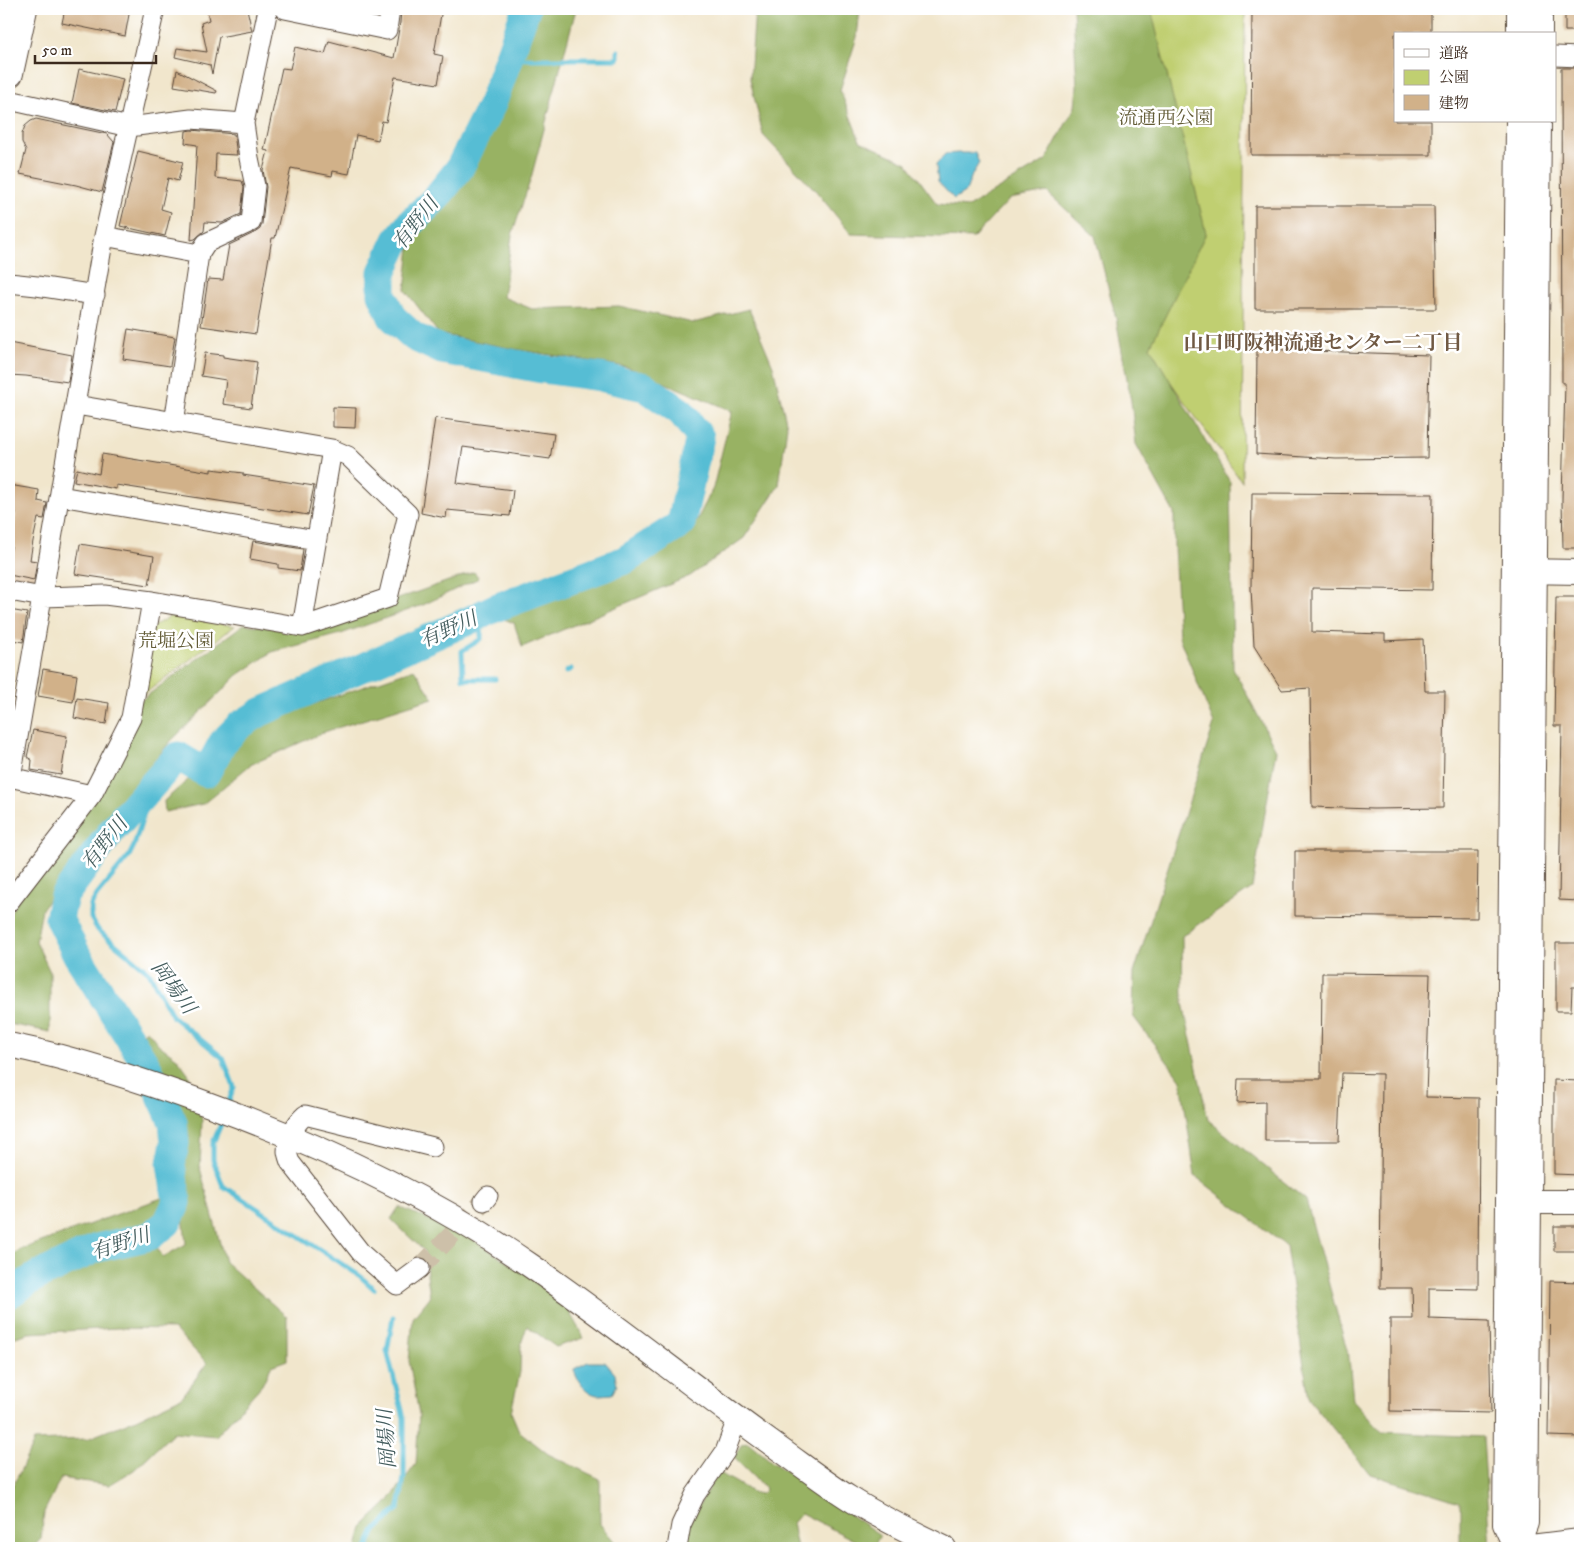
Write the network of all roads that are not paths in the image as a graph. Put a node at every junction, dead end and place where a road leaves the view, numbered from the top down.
1 (23, 9) edge
2 (155, 9) edge
3 (268, 9) edge
4 (285, 9) edge
5 (390, 9) edge
6 (1519, 9) edge
7 (1540, 9) edge
8 (1519, 32) edge
9 (1540, 32) edge
10 (1556, 56) edge
11 (1580, 57) edge
12 (9, 73) edge
13 (9, 100) edge
14 (1518, 122) edge
15 (1540, 122) edge
16 (244, 123) junction
17 (129, 127) junction
18 (104, 236) junction
19 (199, 254) junction
20 (9, 284) edge
21 (95, 295) junction
22 (76, 405) junction
23 (174, 423) junction
24 (332, 449) junction
25 (60, 496) junction
26 (316, 540) junction
27 (1525, 572) junction
28 (1580, 572) edge
29 (9, 591) edge
30 (42, 597) junction
31 (152, 601) junction
32 (302, 627) junction
33 (10, 777) edge
34 (92, 795) junction
35 (9, 902) edge
36 (9, 1045) edge
37 (291, 1136) junction
38 (433, 1147) dead end
39 (1519, 1202) junction
40 (1580, 1202) edge
41 (420, 1268) tunnel mouth
42 (737, 1419) junction
43 (1580, 1541) edge
44 (676, 1548) edge
45 (944, 1548) edge
46 (1516, 1548) edge
47 (1523, 1548) edge

1 - 12 main road
2 - 17 street
3 - 16 street
4 - 5 street
6 - 8 street
7 - 9 street
10 - 11 street
13 - 17 street
14 - 27 street
15 - 27 street
16 - 17 street
16 - 19 street
17 - 18 street
18 - 19 street
18 - 21 street
19 - 23 street
20 - 21 street
21 - 22 street
22 - 23 street
22 - 25 street
23 - 24 street
24 - 26 street
24 - 32 street
25 - 26 street
25 - 30 street
26 - 32 street
27 - 28 street
27 - 39 street
29 - 30 street
30 - 31 street
30 - 33 street
31 - 32 street
31 - 34 street
33 - 34 street
34 - 35 street
36 - 37 street
37 - 38 street
37 - 41 street
37 - 42 street
39 - 40 street
39 - 46 street
42 - 44 street
42 - 45 street
43 - 47 street

